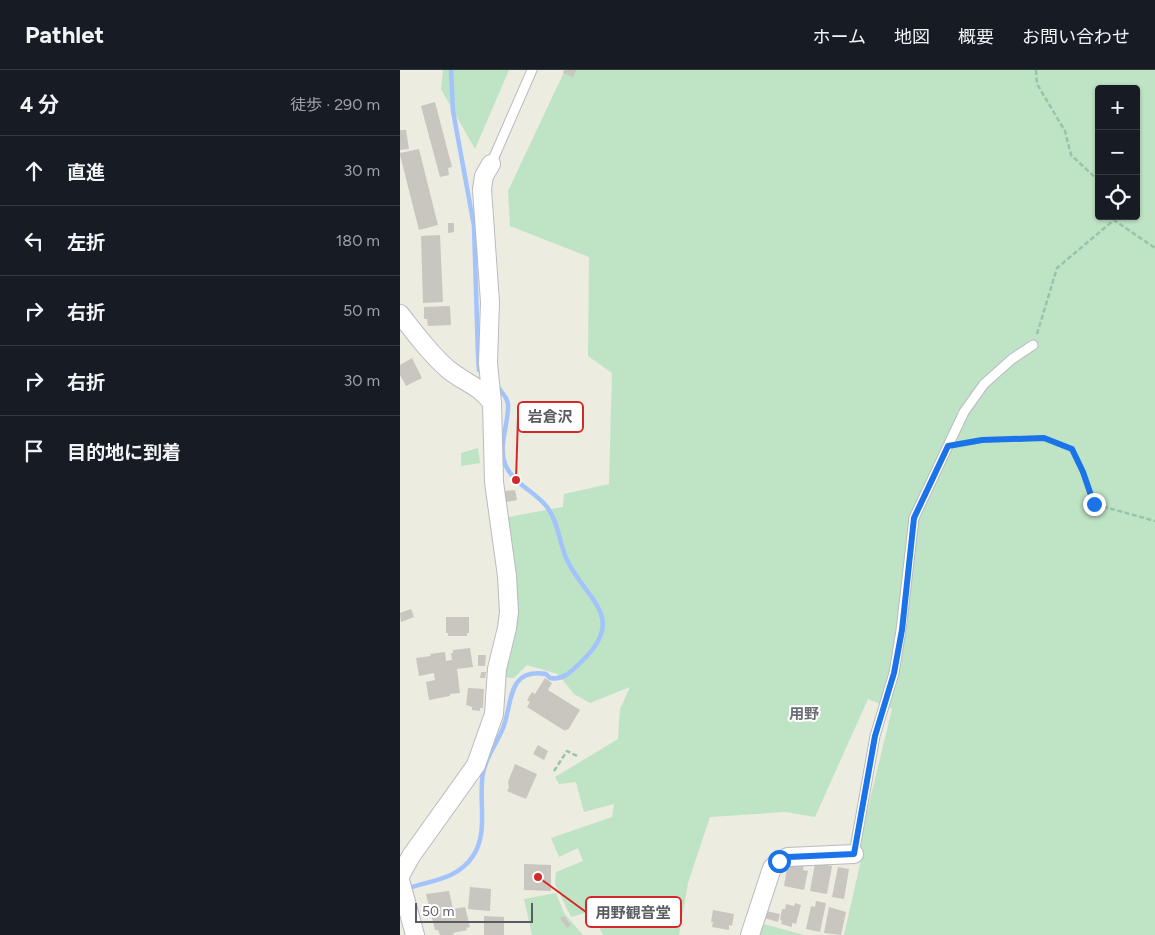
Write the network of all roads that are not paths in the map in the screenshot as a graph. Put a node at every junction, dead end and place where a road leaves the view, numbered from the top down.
1 (532, 70) edge
2 (491, 164) joint
3 (400, 314) edge
4 (1033, 345) road end
5 (491, 396) junction
6 (854, 854) joint
7 (402, 885) edge
8 (415, 935) edge
9 (750, 935) edge

1 - 2 lane
2 - 5 street
3 - 5 street
4 - 6 lane
5 - 7 street
6 - 9 street
7 - 8 street

